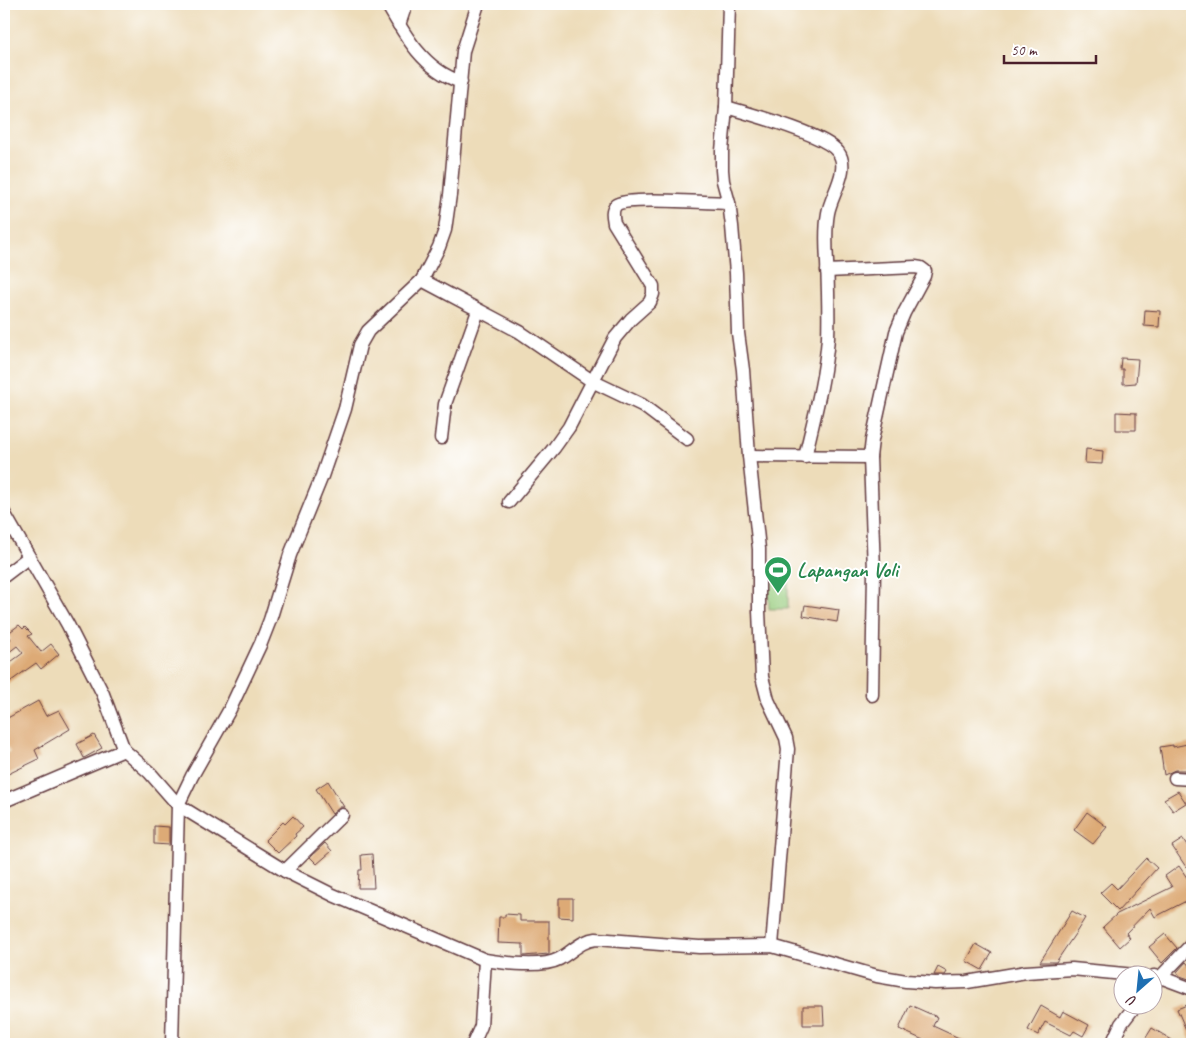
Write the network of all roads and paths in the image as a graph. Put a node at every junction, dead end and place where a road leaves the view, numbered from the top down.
1 (387, 4) edge
2 (406, 4) edge
3 (478, 4) edge
4 (729, 4) edge
5 (399, 25) junction
6 (461, 82) junction
7 (726, 107) junction
8 (729, 203) junction
9 (827, 271) junction
10 (422, 280) junction
11 (478, 311) junction
12 (592, 381) junction
13 (441, 438) dead end
14 (687, 439) dead end
15 (749, 456) junction
16 (805, 457) junction
17 (870, 457) junction
18 (509, 502) dead end
19 (4, 513) edge
20 (29, 557) junction
21 (4, 576) edge
22 (872, 695) dead end
23 (124, 750) junction
24 (1175, 778) dead end
25 (1192, 779) edge
26 (4, 802) edge
27 (178, 804) junction
28 (342, 815) dead end
29 (285, 871) junction
30 (1192, 944) edge
31 (772, 946) junction
32 (485, 960) junction
33 (1164, 971) edge
34 (1114, 973) edge
35 (1164, 981) edge
36 (1192, 989) edge
37 (1127, 1016) edge
38 (172, 1044) edge
39 (473, 1044) edge
40 (1112, 1044) edge

1 - 5 street
2 - 5 street
3 - 6 street
4 - 7 street
5 - 6 street
6 - 10 street
7 - 8 street
7 - 9 street
8 - 12 street
8 - 15 street
9 - 16 street
9 - 17 street
10 - 11 street
10 - 27 street
11 - 12 street
11 - 13 street
12 - 14 street
12 - 18 street
15 - 16 street
15 - 31 street
16 - 17 street
17 - 22 street
19 - 20 street
20 - 21 street
20 - 23 street
23 - 26 street
23 - 27 street
24 - 25 street
27 - 29 street
27 - 38 street
28 - 29 street
29 - 32 street
30 - 33 street
31 - 32 street
31 - 34 street
32 - 39 street
35 - 36 street
37 - 40 street

